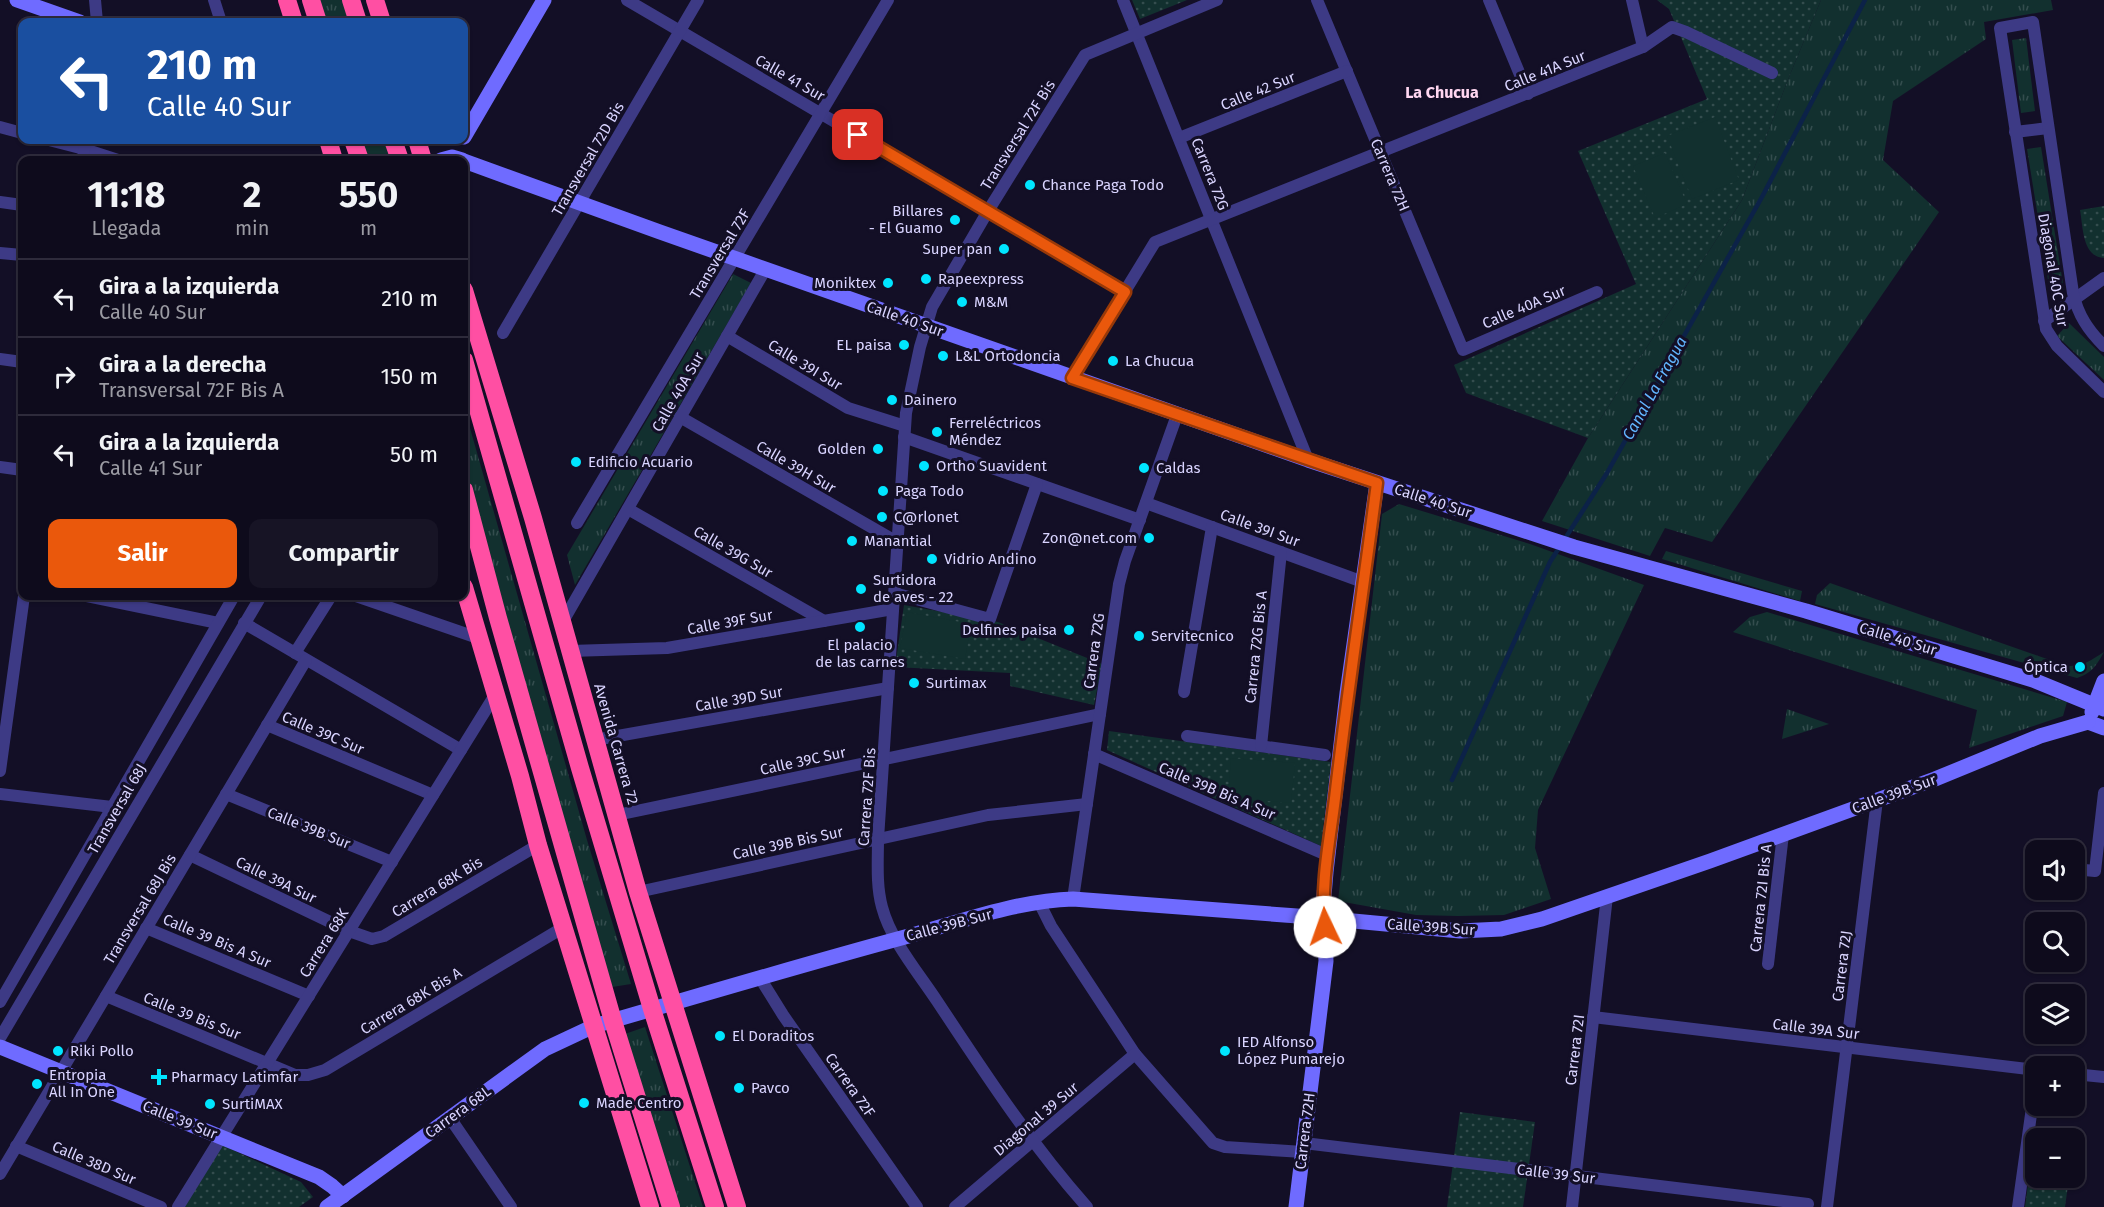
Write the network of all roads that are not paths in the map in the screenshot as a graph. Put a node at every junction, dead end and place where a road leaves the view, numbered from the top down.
1 (17, 0) edge
2 (95, 0) edge
3 (214, 0) edge
4 (287, 0) edge
5 (351, 0) edge
6 (375, 0) edge
7 (627, 0) edge
8 (698, 0) edge
9 (888, 0) edge
10 (1123, 0) edge
11 (1217, 0) edge
12 (1317, 0) edge
13 (1489, 0) edge
14 (1632, 0) edge
15 (311, 1) edge
16 (537, 4) edge
17 (69, 18) edge
18 (97, 18) edge
19 (220, 18) edge
20 (293, 18) edge
21 (317, 18) edge
22 (357, 18) edge
23 (380, 18) edge
24 (680, 31) junction
25 (1137, 33) junction
26 (1643, 47) junction
27 (1347, 71) junction
28 (1772, 74) dead end
29 (1528, 94) junction
30 (821, 114) junction
31 (0, 127) edge
32 (2048, 128) junction
33 (468, 129) edge
34 (18, 132) edge
35 (2015, 132) junction
36 (1179, 138) junction
37 (63, 144) edge
38 (84, 150) edge
39 (1381, 152) junction
40 (104, 156) edge
41 (468, 165) edge
42 (0, 202) edge
43 (579, 203) junction
44 (18, 204) edge
45 (988, 211) junction
46 (1212, 219) junction
47 (0, 253) edge
48 (18, 255) edge
49 (735, 259) junction
50 (765, 270) junction
51 (2104, 278) edge
52 (1597, 291) dead end
53 (1125, 292) junction
54 (2074, 300) junction
55 (468, 303) edge
56 (2044, 321) junction
57 (926, 326) junction
58 (503, 333) dead end
59 (727, 336) junction
60 (2104, 346) edge
61 (1463, 350) joint
62 (0, 359) edge
63 (18, 361) edge
64 (468, 374) edge
65 (1072, 378) junction
66 (2104, 392) edge
67 (1177, 415) junction
68 (680, 417) junction
69 (905, 432) junction
70 (1308, 460) junction
71 (0, 467) edge
72 (18, 469) edge
73 (1377, 483) junction
74 (1037, 484) junction
75 (1146, 503) junction
76 (468, 505) edge
77 (628, 509) junction
78 (1140, 520) junction
79 (577, 523) dead end
80 (1212, 527) junction
81 (478, 541) junction
82 (897, 542) junction
83 (1281, 552) junction
84 (468, 582) edge
85 (1363, 582) junction
86 (894, 593) junction
87 (23, 600) edge
88 (106, 600) edge
89 (232, 600) edge
90 (259, 600) edge
91 (328, 600) edge
92 (368, 600) edge
93 (467, 600) edge
94 (893, 609) junction
95 (824, 621) junction
96 (218, 623) junction
97 (562, 623) junction
98 (244, 624) junction
99 (478, 638) junction
100 (570, 651) junction
101 (295, 653) junction
102 (306, 660) junction
103 (2104, 681) edge
104 (888, 688) junction
105 (1184, 692) dead end
106 (495, 695) junction
107 (2099, 707) edge
108 (1100, 714) junction
109 (2088, 722) junction
110 (267, 725) junction
111 (2104, 728) edge
112 (1187, 736) dead end
113 (595, 740) junction
114 (1261, 746) junction
115 (461, 750) junction
116 (1094, 754) junction
117 (1325, 755) dead end
118 (884, 759) junction
119 (580, 768) junction
120 (0, 771) edge
121 (2104, 793) edge
122 (0, 794) edge
123 (226, 794) junction
124 (433, 795) junction
125 (1877, 800) junction
126 (1087, 804) junction
127 (112, 807) junction
128 (617, 815) junction
129 (1783, 834) junction
130 (878, 839) junction
131 (538, 845) junction
132 (190, 855) junction
133 (1329, 856) junction
134 (392, 862) junction
135 (2085, 870) edge
136 (638, 892) junction
137 (1607, 896) junction
138 (1073, 899) junction
139 (1039, 902) junction
140 (1324, 918) junction
141 (564, 927) junction
142 (146, 928) junction
143 (349, 931) junction
144 (896, 939) junction
145 (1768, 964) dead end
146 (760, 978) junction
147 (106, 996) junction
148 (309, 996) junction
149 (0, 1002) edge
150 (673, 1003) junction
151 (652, 1009) junction
152 (1593, 1017) junction
153 (613, 1021) junction
154 (594, 1026) junction
155 (0, 1038) edge
156 (0, 1047) edge
157 (1847, 1048) junction
158 (1135, 1054) junction
159 (267, 1063) junction
160 (2025, 1069) edge
161 (61, 1072) junction
162 (2085, 1075) edge
163 (2104, 1077) edge
164 (2031, 1116) edge
165 (450, 1119) junction
166 (221, 1137) junction
167 (1032, 1142) junction
168 (16, 1146) junction
169 (1303, 1148) junction
170 (0, 1174) edge
171 (1575, 1176) junction
172 (346, 1202) edge
173 (1808, 1204) dead end
174 (161, 1207) edge
175 (178, 1207) edge
176 (327, 1207) edge
177 (511, 1207) edge
178 (650, 1207) edge
179 (671, 1207) edge
180 (715, 1207) edge
181 (737, 1207) edge
182 (917, 1207) edge
183 (955, 1207) edge
184 (1087, 1207) edge
185 (1296, 1207) edge
186 (1572, 1207) edge
187 (1827, 1207) edge
188 (2018, 1207) edge

1 - 17 street
2 - 18 street
3 - 19 street
4 - 20 highway
5 - 22 highway
6 - 23 highway
7 - 24 street, Calle 41 Sur
8 - 24 street, Transversal 72D Bis
9 - 30 street, Transversal 72F
10 - 25 street, Carrera 72G
11 - 25 street
12 - 27 street, Carrera 72H
13 - 29 street
14 - 26 street
15 - 21 highway
16 - 33 street
24 - 30 street, Calle 41 Sur
24 - 43 street, Transversal 72D Bis
25 - 36 street, Carrera 72G
25 - 45 street, Transversal 72F Bis
26 - 28 street, Calle 41A Sur
26 - 29 street, Calle 41A Sur
27 - 36 street, Calle 42 Sur
27 - 39 street, Carrera 72H
29 - 39 street, Calle 41A Sur
30 - 45 street, Calle 41 Sur
30 - 49 street, Transversal 72F
31 - 34 street
32 - 35 street
32 - 35 street, Diagonal 40C Sur
32 - 54 street, Diagonal 40C Sur
35 - 56 street, Diagonal 40C Sur
36 - 46 street, Carrera 72G
37 - 38 street
38 - 40 street
39 - 46 street, Calle 41A Sur
39 - 61 street, Carrera 72H
41 - 43 street, Calle 40 Sur
42 - 44 street
43 - 49 street, Calle 40 Sur
43 - 58 street, Transversal 72D Bis
45 - 53 street, Calle 41 Sur
45 - 57 street, Transversal 72F Bis
46 - 53 street, Calle 41A Sur
46 - 70 street, Carrera 72G
47 - 48 street
49 - 50 street, Calle 40 Sur
49 - 79 street, Transversal 72F
50 - 57 street, Calle 40 Sur
50 - 59 street, Calle 40A Sur
51 - 54 street
52 - 61 street, Calle 40A Sur
53 - 65 street
54 - 56 street
54 - 60 street, Diagonal 40C Sur
55 - 97 highway, Avenida Carrera 72
56 - 66 street, Diagonal 40C Sur
57 - 65 street, Calle 40 Sur
57 - 69 street, Carrera 72F Bis
59 - 68 street, Calle 40A Sur
59 - 69 street, Calle 39I Sur
62 - 63 street
64 - 119 highway
65 - 67 street, Calle 40 Sur
67 - 70 street, Calle 40 Sur
67 - 75 street, Carrera 72G
68 - 77 street, Calle 40A Sur
68 - 82 street, Calle 39H Sur
69 - 74 street, Calle 39I Sur
69 - 82 street, Carrera 72F Bis
70 - 73 street, Calle 40 Sur
71 - 72 street
73 - 85 street, Carrera 72H
73 - 107 street, Calle 40 Sur
74 - 78 street, Calle 39I Sur
74 - 86 street
75 - 78 street, Carrera 72G
75 - 80 street, Calle 39I Sur
76 - 81 highway
77 - 95 street, Calle 39G Sur
77 - 97 street, Calle 40A Sur
78 - 108 street, Carrera 72G
80 - 83 street, Calle 39I Sur
80 - 105 street
81 - 84 highway
81 - 153 highway
82 - 86 street, Carrera 72F Bis
83 - 85 street, Calle 39I Sur
83 - 114 street, Carrera 72G Bis A
85 - 133 street, Carrera 72H
86 - 94 street, Carrera 72F Bis
87 - 120 street
88 - 96 street
89 - 96 street, Transversal 68J
90 - 98 street, Transversal 68J
91 - 101 street
92 - 99 street
93 - 99 highway
94 - 95 street, Calle 39F Sur
94 - 104 street, Carrera 72F Bis
95 - 100 street, Calle 39F Sur
96 - 127 street, Transversal 68J
97 - 100 highway, Avenida Carrera 72
98 - 101 street
98 - 155 street, Transversal 68J
99 - 106 highway
100 - 113 highway, Avenida Carrera 72
101 - 102 street
102 - 110 street, Transversal 68J Bis
102 - 115 street
103 - 107 street
104 - 113 street, Calle 39D Sur
104 - 118 street, Carrera 72F Bis
106 - 115 street, Carrera 68K
106 - 131 highway
107 - 109 street
108 - 116 street, Carrera 72G
108 - 118 street, Calle 39C Sur
109 - 111 street
109 - 125 street, Calle 39B Sur
110 - 123 street, Transversal 68J Bis
110 - 124 street, Calle 39C Sur
112 - 114 street
113 - 128 highway, Avenida Carrera 72
114 - 117 street
115 - 124 street, Carrera 68K
116 - 126 street, Carrera 72G
116 - 133 street, Calle 39B Bis A Sur
118 - 128 street, Calle 39C Sur
118 - 130 street, Carrera 72F Bis
119 - 128 highway
119 - 151 highway
121 - 135 street
122 - 127 street
123 - 132 street, Transversal 68J Bis
123 - 134 street, Calle 39B Sur
124 - 134 street, Carrera 68K
125 - 129 street, Calle 39B Sur
125 - 157 street, Carrera 72J
126 - 130 street, Calle 39B Bis Sur
126 - 138 street, Carrera 72G
127 - 149 street, Transversal 68J
128 - 136 highway, Avenida Carrera 72
129 - 137 street, Calle 39B Sur
129 - 145 street, Carrera 72I Bis A
130 - 136 street, Calle 39B Bis Sur
130 - 144 street, Carrera 72F Bis
131 - 141 highway
131 - 143 street, Carrera 68K Bis
132 - 142 street, Transversal 68J Bis
132 - 143 street, Calle 39A Sur
133 - 140 street, Carrera 72H
134 - 143 street, Carrera 68K
136 - 150 highway, Avenida Carrera 72
137 - 140 street, Calle 39B Sur
137 - 152 street, Carrera 72I
138 - 139 street, Calle 39B Sur
138 - 140 street, Calle 39B Sur
139 - 144 street, Calle 39B Sur
139 - 158 street
140 - 169 street, Carrera 72H
141 - 154 highway
141 - 159 street, Carrera 68K Bis A
142 - 147 street, Transversal 68J Bis
142 - 148 street, Calle 39 Bis A Sur
143 - 148 street, Carrera 68K
144 - 146 street, Calle 39B Sur
144 - 167 street, Carrera 72F Bis
146 - 150 street, Calle 39B Sur
146 - 182 street, Carrera 72F
147 - 159 street, Calle 39 Bis Sur
147 - 161 street, Transversal 68J Bis
148 - 159 street, Carrera 68K
150 - 151 street, Calle 39B Sur
150 - 181 highway, Avenida Carrera 72
151 - 153 street, Calle 39B Sur
151 - 180 highway
152 - 157 street, Calle 39A Sur
152 - 171 street, Carrera 72I
153 - 154 street, Calle 39B Sur
153 - 179 highway
154 - 165 street, Carrera 68L
154 - 178 highway
156 - 161 street, Calle 39 Sur
157 - 160 street, Calle 39A Sur
157 - 187 street, Carrera 72J
158 - 167 street, Diagonal 39 Sur
158 - 169 street, Calle 39 Sur
159 - 166 street, Carrera 68K
161 - 166 street, Calle 39 Sur
161 - 168 street, Transversal 68J Bis
162 - 163 street
164 - 188 street
165 - 172 street, Carrera 68L
165 - 177 street
166 - 172 street, Calle 39 Sur
166 - 175 street, Carrera 68K
167 - 183 street, Diagonal 39 Sur
167 - 184 street, Carrera 72F Bis
168 - 170 street, Transversal 68J Bis
168 - 174 street, Calle 38D Sur
169 - 171 street, Calle 39 Sur
169 - 185 street, Carrera 72H
171 - 173 street, Calle 39 Sur
171 - 186 street, Carrera 72I
172 - 176 street, Carrera 68L

